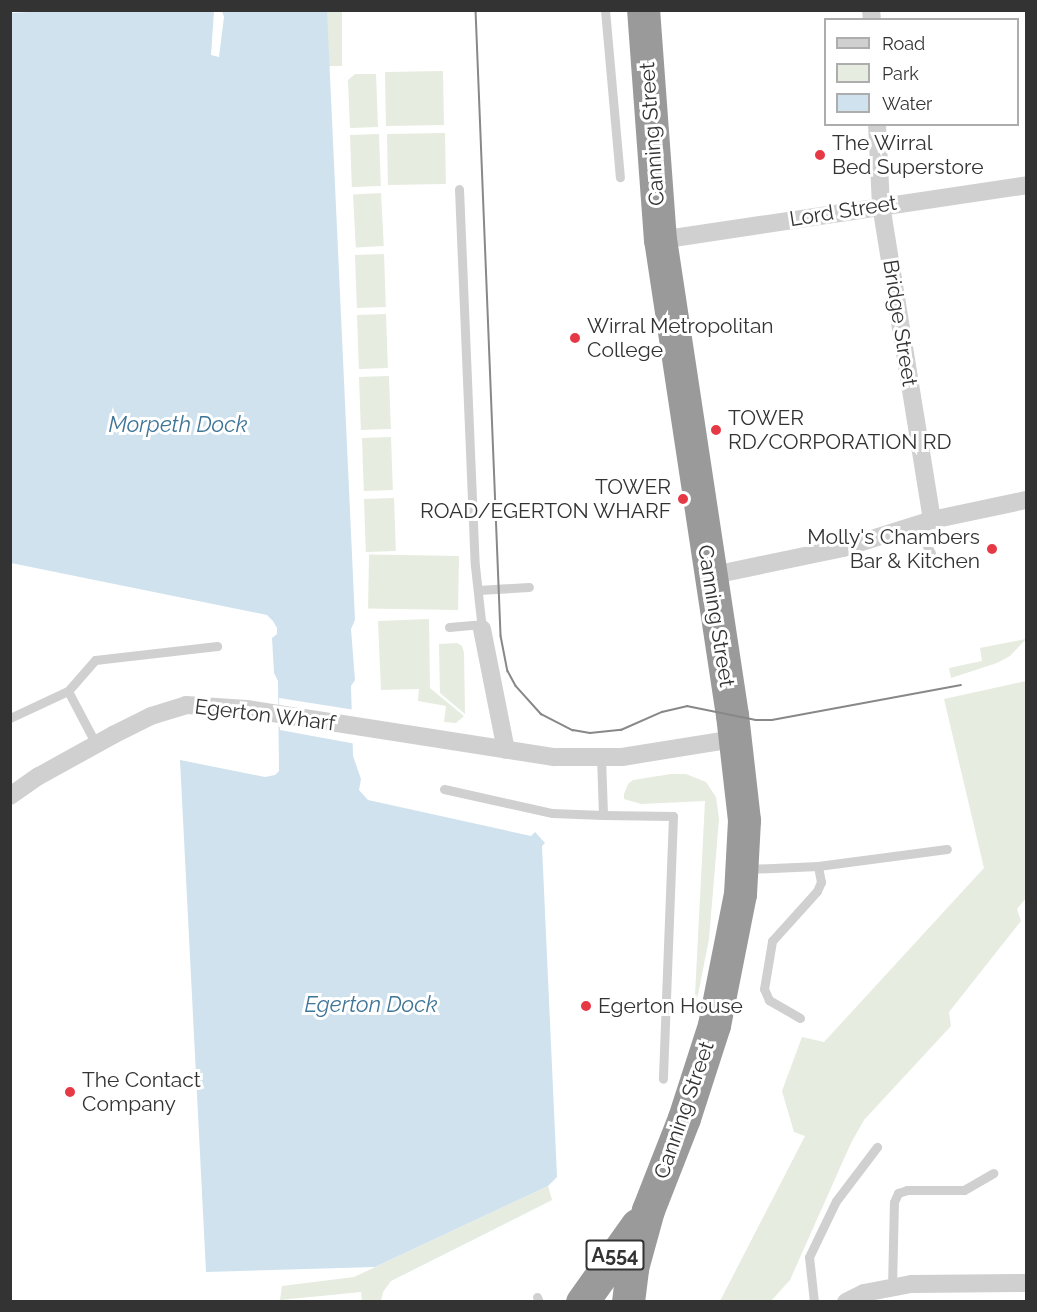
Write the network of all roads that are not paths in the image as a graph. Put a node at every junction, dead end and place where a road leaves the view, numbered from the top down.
1 (605, 10) edge
2 (643, 10) edge
3 (877, 126) edge
4 (620, 177) dead end
5 (1026, 185) edge
6 (459, 189) dead end
7 (881, 205) junction
8 (660, 240) junction
9 (1026, 500) edge
10 (924, 523) junction
11 (931, 553) dead end
12 (709, 576) junction
13 (529, 587) dead end
14 (478, 590) junction
15 (449, 627) dead end
16 (482, 627) junction
17 (217, 646) dead end
18 (68, 691) junction
19 (10, 718) edge
20 (735, 739) junction
21 (96, 744) junction
22 (506, 750) junction
23 (601, 758) junction
24 (39, 776) junction
25 (10, 788) edge
26 (444, 789) dead end
27 (10, 796) edge
28 (603, 815) junction
29 (947, 849) dead end
30 (818, 866) junction
31 (741, 869) junction
32 (800, 1018) dead end
33 (663, 1079) dead end
34 (877, 1147) dead end
35 (993, 1173) dead end
36 (648, 1210) junction
37 (1026, 1283) edge
38 (892, 1288) junction
39 (582, 1302) edge
40 (628, 1302) edge
41 (814, 1302) edge
42 (846, 1302) edge

1 - 4 lane
2 - 8 highway, Canning Street / A554
3 - 7 street, Bridge Street
5 - 7 street, Lord Street
6 - 14 lane
7 - 8 street, Lord Street
7 - 10 street, Bridge Street
8 - 12 highway, Canning Street / A554
9 - 10 street
10 - 11 lane, Bridge Street
10 - 12 street
12 - 20 highway, Canning Street / A554
13 - 14 lane
14 - 16 lane
15 - 16 lane
16 - 22 street
17 - 18 lane
18 - 19 lane
18 - 21 lane
20 - 23 street, Egerton Wharf
20 - 31 highway, Canning Street / A554
21 - 22 street, Egerton Wharf
21 - 24 street, Egerton Wharf
22 - 23 street, Egerton Wharf
23 - 28 lane
24 - 25 street, Egerton Wharf
24 - 27 street, Egerton Wharf
26 - 28 lane
28 - 33 lane
29 - 30 lane
30 - 31 lane
30 - 32 lane
31 - 36 highway, Canning Street / A554
34 - 41 lane
35 - 38 lane
36 - 39 highway, Canning Street / A554
36 - 40 highway, Canning Street / A554
37 - 38 street
38 - 42 street

